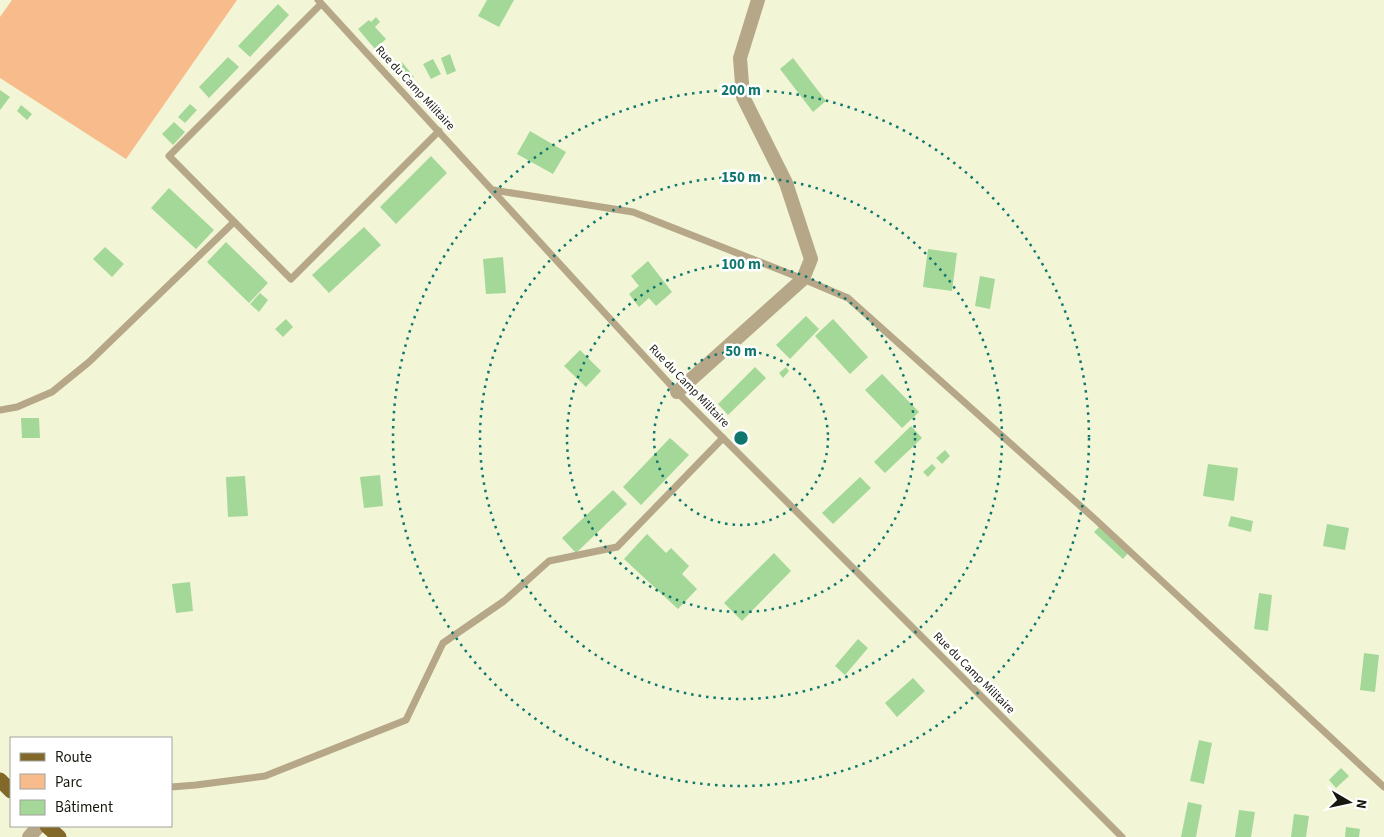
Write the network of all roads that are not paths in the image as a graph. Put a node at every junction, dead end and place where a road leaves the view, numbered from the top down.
1 (758, 0) edge
2 (320, 2) edge
3 (439, 132) junction
4 (493, 190) junction
5 (234, 222) junction
6 (803, 279) junction
7 (677, 392) junction
8 (0, 410) edge
9 (723, 438) junction
10 (0, 780) edge
11 (172, 787) edge
12 (1384, 787) edge
13 (10, 790) edge
14 (38, 827) edge
15 (48, 827) edge
16 (29, 837) edge
17 (59, 837) edge
18 (1122, 837) edge

1 - 6 street
2 - 3 lane, Rue du Camp Militaire
2 - 5 lane
3 - 4 lane, Rue du Camp Militaire
3 - 5 lane
4 - 6 lane
4 - 7 lane, Rue du Camp Militaire
5 - 8 lane
6 - 7 street
6 - 12 lane
7 - 9 lane, Rue du Camp Militaire
9 - 11 lane
9 - 18 lane, Rue du Camp Militaire
10 - 13 main road
14 - 16 street
15 - 17 main road

